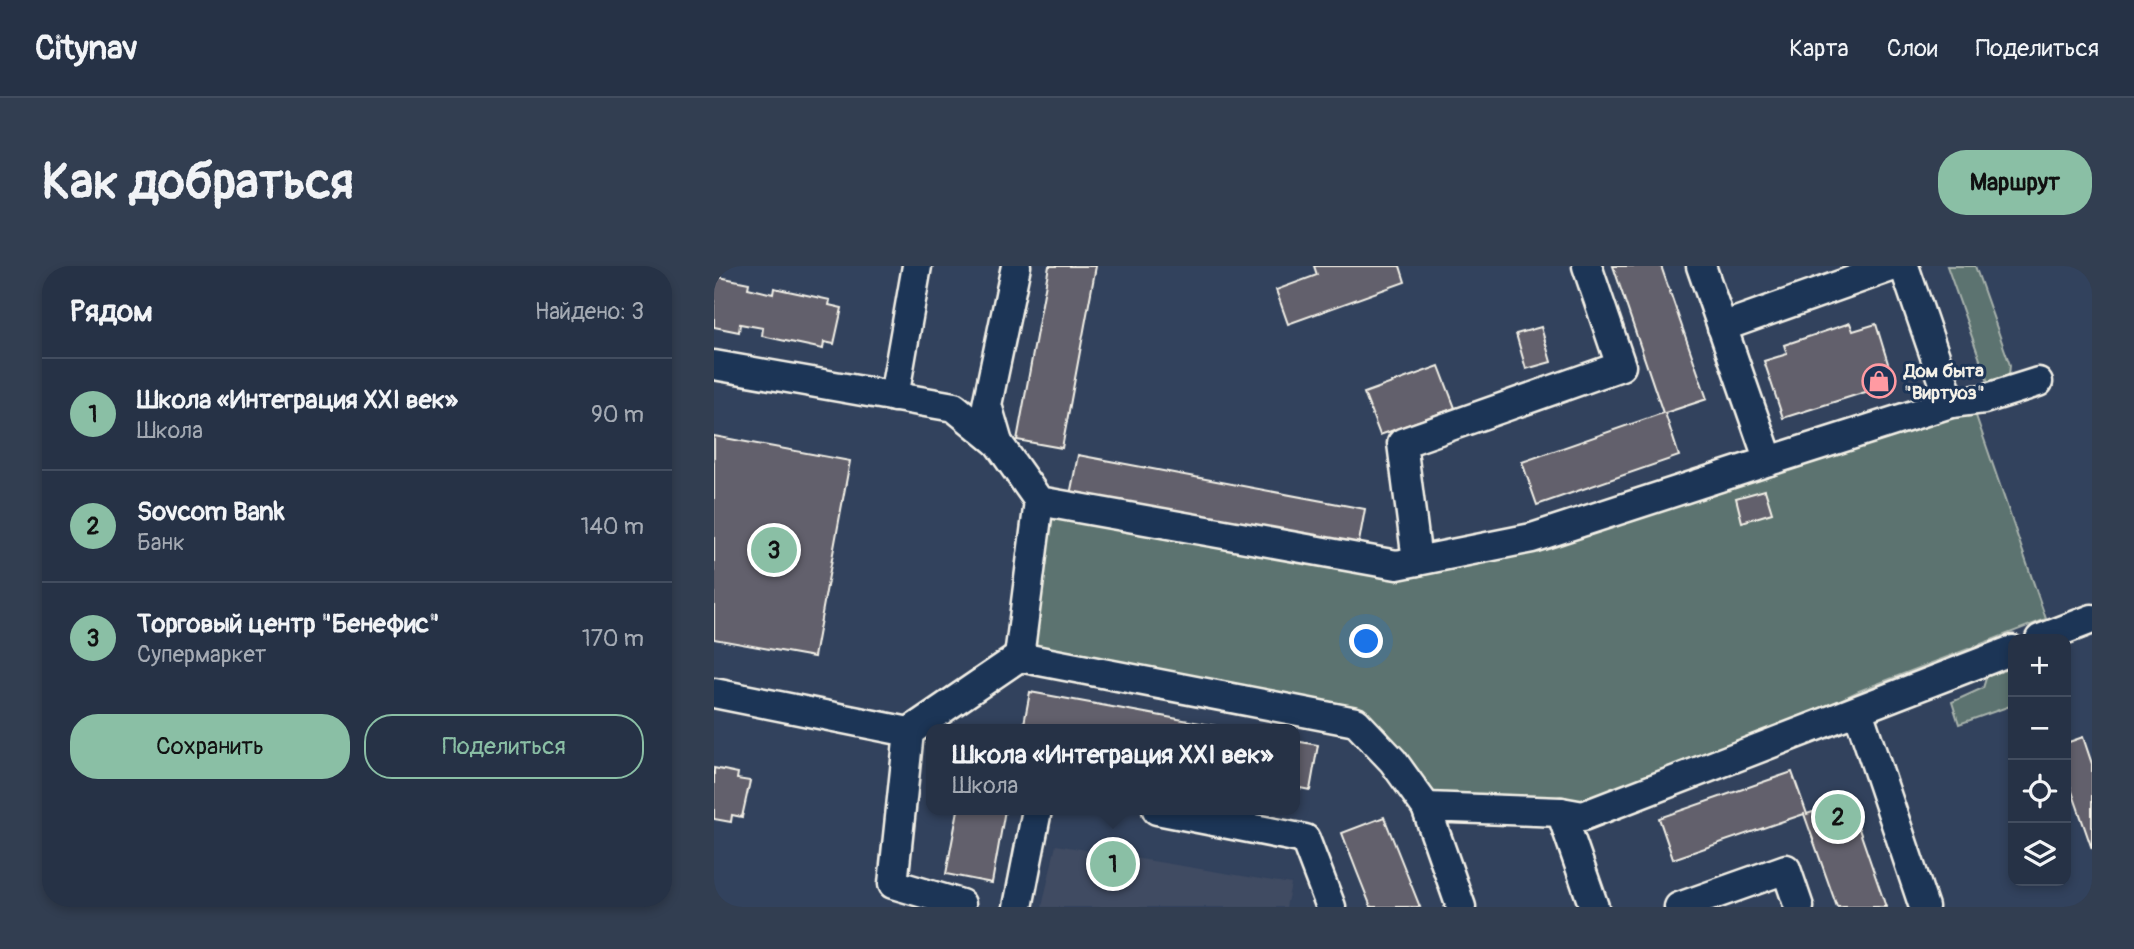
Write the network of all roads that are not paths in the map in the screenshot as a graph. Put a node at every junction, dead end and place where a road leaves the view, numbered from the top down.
1 (918, 266) edge
2 (1016, 266) edge
3 (1587, 266) edge
4 (1701, 266) edge
5 (1895, 266) edge
6 (1904, 266) edge
7 (1722, 327) junction
8 (714, 365) edge
9 (2038, 382) dead end
10 (894, 397) junction
11 (1951, 403) junction
12 (998, 443) junction
13 (1769, 461) junction
14 (1039, 501) junction
15 (1417, 561) junction
16 (2092, 619) edge
17 (2052, 634) edge
18 (2008, 652) edge
19 (1019, 657) junction
20 (714, 693) edge
21 (1858, 711) junction
22 (909, 733) junction
23 (1426, 807) junction
24 (1561, 812) junction
25 (1036, 815) edge
26 (1183, 815) edge
27 (967, 906) edge
28 (1018, 907) edge
29 (1331, 907) edge
30 (1461, 907) edge
31 (1594, 907) edge
32 (1679, 907) edge
33 (1799, 907) edge
34 (1924, 907) edge

1 - 10 lane
2 - 12 lane
3 - 15 lane
4 - 7 lane
5 - 7 lane
6 - 11 lane
7 - 13 lane
8 - 10 lane
9 - 11 lane
10 - 12 lane
11 - 13 lane
12 - 14 lane
13 - 15 lane
14 - 15 lane
14 - 19 lane
16 - 17 lane
18 - 21 lane
19 - 22 lane
19 - 23 lane
20 - 22 lane
21 - 24 lane
21 - 34 lane
22 - 27 lane
23 - 24 lane
23 - 30 lane
24 - 31 lane
25 - 28 lane
26 - 29 lane
32 - 33 lane

